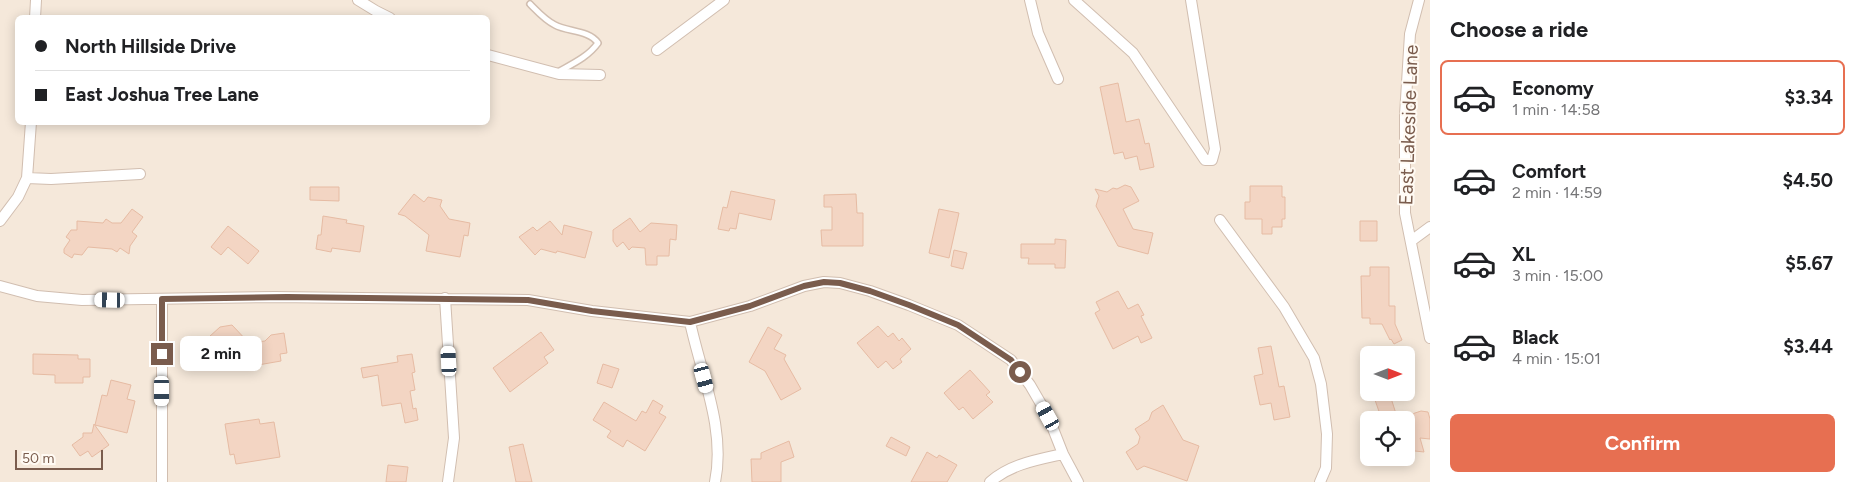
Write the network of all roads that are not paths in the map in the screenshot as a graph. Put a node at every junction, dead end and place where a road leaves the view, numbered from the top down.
1 (36, 0) edge
2 (358, 0) edge
3 (724, 0) edge
4 (1030, 0) edge
5 (1074, 0) edge
6 (1191, 0) edge
7 (1419, 0) edge
8 (530, 4) dead end
9 (35, 15) edge
10 (383, 15) edge
11 (657, 50) dead end
12 (490, 56) edge
13 (555, 73) junction
14 (600, 75) dead end
15 (1058, 78) dead end
16 (31, 125) edge
17 (140, 174) dead end
18 (28, 178) junction
19 (1220, 220) dead end
20 (0, 222) edge
21 (1430, 227) edge
22 (1411, 241) junction
23 (0, 286) edge
24 (445, 298) junction
25 (162, 299) junction
26 (690, 322) junction
27 (1430, 338) edge
28 (1063, 454) junction
29 (162, 482) edge
30 (448, 482) edge
31 (715, 482) edge
32 (990, 482) edge
33 (1078, 482) edge
34 (1320, 482) edge

1 - 9 street
2 - 10 street
3 - 11 street
4 - 15 street
5 - 6 street
7 - 22 street, East Lakeside Lane
8 - 13 lane
12 - 13 street
13 - 14 street
16 - 18 street
17 - 18 street
18 - 20 street
19 - 34 street
21 - 22 street
22 - 27 street, East Lakeside Lane
23 - 25 street
24 - 25 street
24 - 26 street
24 - 30 street
25 - 29 street
26 - 28 street
26 - 31 street
28 - 32 street
28 - 33 street

